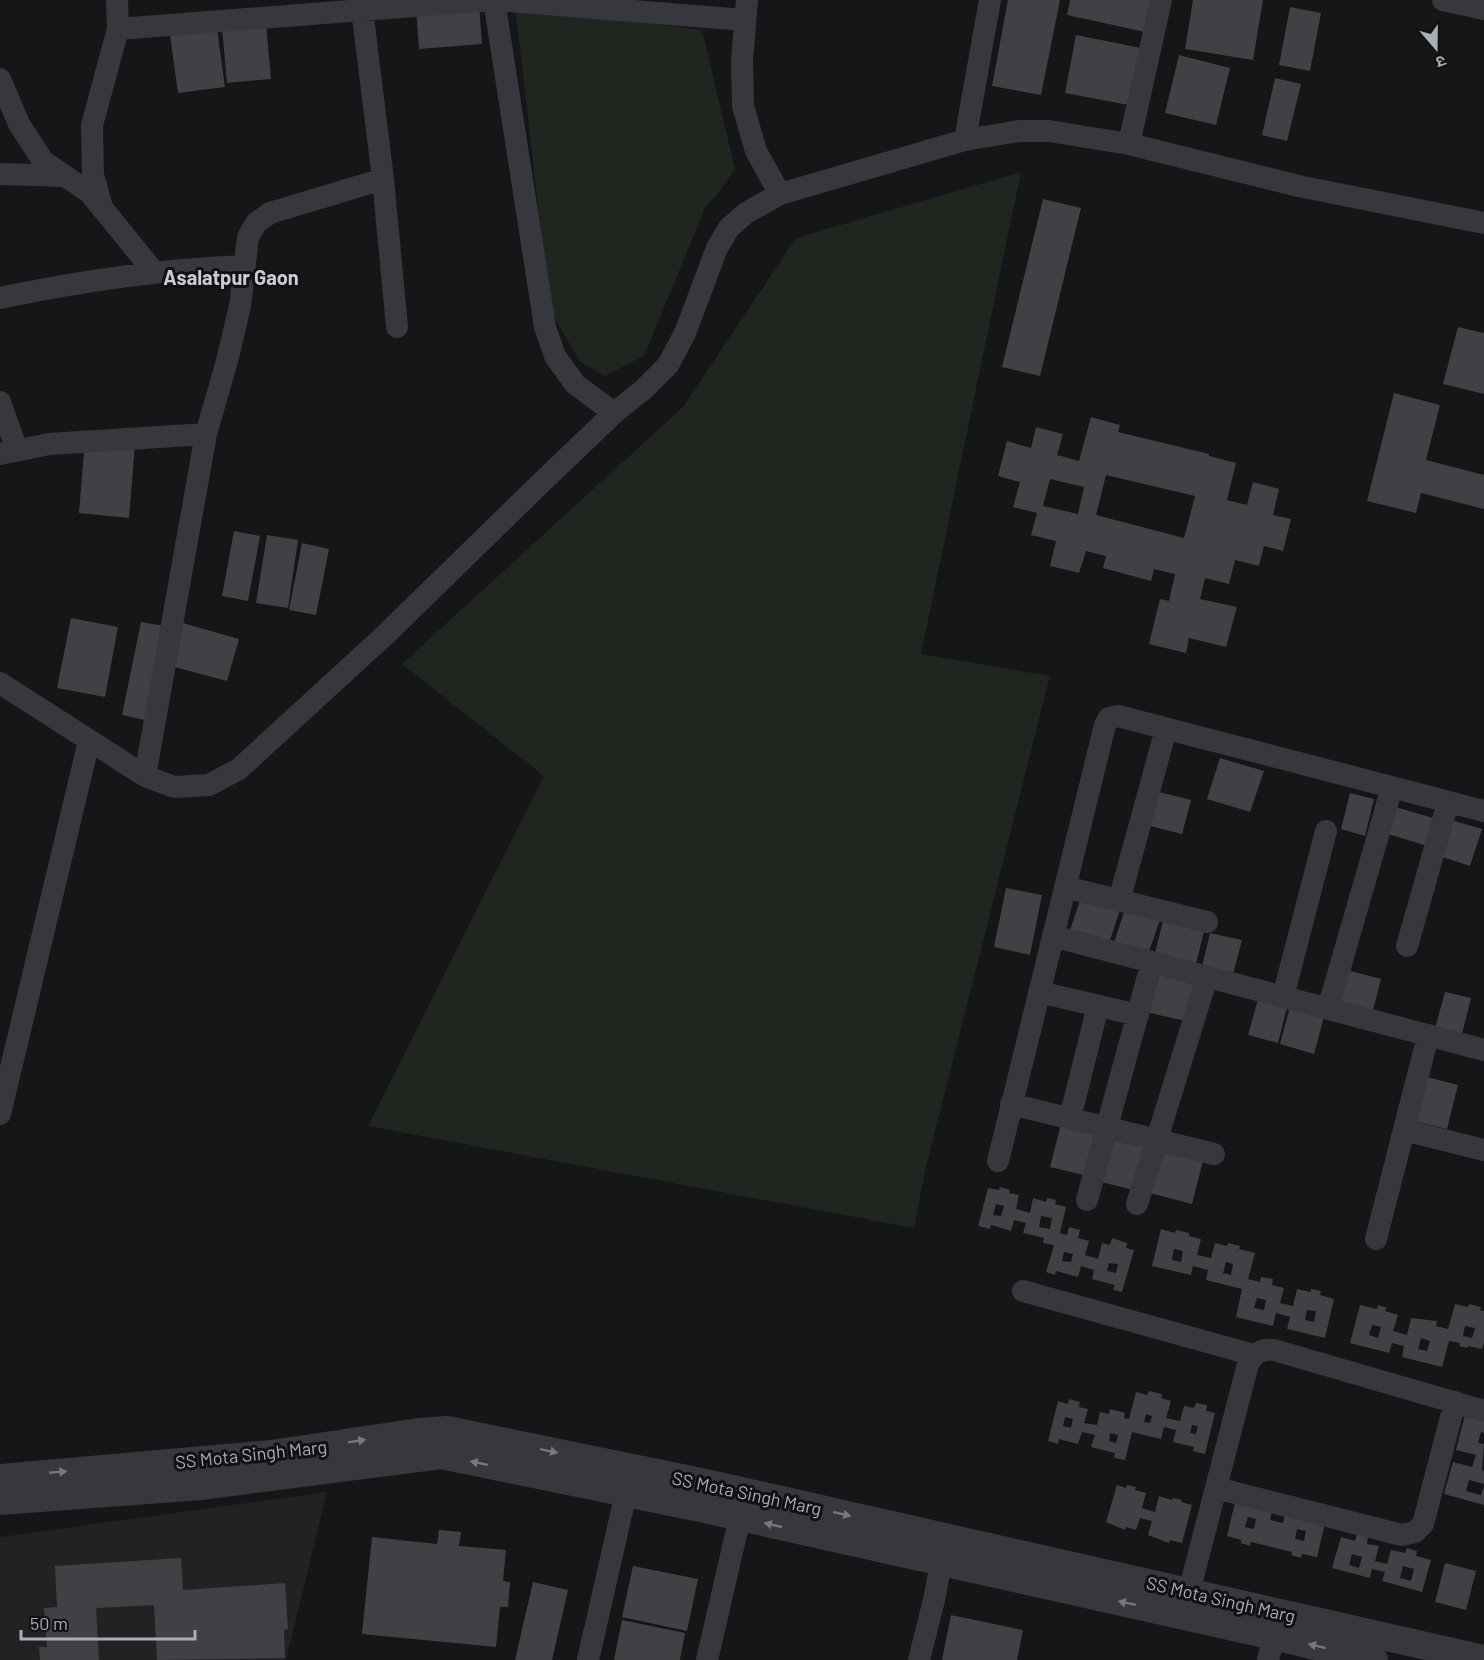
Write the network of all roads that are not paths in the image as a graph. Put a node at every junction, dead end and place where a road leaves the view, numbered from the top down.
1 (117, 0) edge
2 (494, 0) edge
3 (990, 0) edge
4 (1161, 0) edge
5 (1443, 0) edge
6 (362, 9) junction
7 (1484, 9) edge
8 (746, 10) edge
9 (118, 29) junction
10 (0, 79) edge
11 (965, 140) junction
12 (1129, 144) junction
13 (0, 174) edge
14 (65, 176) junction
15 (383, 179) junction
16 (780, 194) junction
17 (103, 208) junction
18 (1484, 223) edge
19 (244, 266) junction
20 (154, 272) junction
21 (0, 298) edge
22 (397, 327) dead end
23 (0, 402) edge
24 (615, 412) junction
25 (206, 434) junction
26 (9, 452) edge
27 (0, 683) edge
28 (1166, 729) junction
29 (89, 741) junction
30 (145, 776) junction
31 (1392, 787) junction
32 (1448, 802) junction
33 (1484, 811) edge
34 (1326, 831) dead end
35 (1065, 887) junction
36 (1119, 901) junction
37 (1208, 922) dead end
38 (1053, 936) junction
39 (1407, 946) dead end
40 (1152, 962) junction
41 (1207, 977) junction
42 (1039, 992) junction
43 (1283, 997) junction
44 (1098, 1006) junction
45 (1328, 1009) junction
46 (1138, 1015) junction
47 (1428, 1036) junction
48 (1484, 1050) edge
49 (1011, 1104) junction
50 (0, 1114) edge
51 (1070, 1118) junction
52 (1106, 1128) junction
53 (1404, 1130) junction
54 (1158, 1140) junction
55 (1484, 1150) edge
56 (1214, 1154) dead end
57 (998, 1161) dead end
58 (1087, 1200) dead end
59 (1137, 1204) dead end
60 (1376, 1239) dead end
61 (1023, 1291) dead end
62 (1254, 1355) junction
63 (1455, 1402) junction
64 (1484, 1411) edge
65 (0, 1478) edge
66 (1216, 1488) junction
67 (626, 1493) junction
68 (0, 1501) edge
69 (740, 1517) junction
70 (944, 1550) junction
71 (1189, 1592) junction
72 (1271, 1648) edge
73 (1484, 1659) edge
74 (588, 1660) edge
75 (706, 1660) edge
76 (919, 1660) edge
77 (1374, 1660) edge

1 - 9 street
2 - 6 street
2 - 8 street
2 - 24 street
3 - 11 street
4 - 12 street
5 - 7 street
6 - 9 street
6 - 15 street
8 - 16 street
9 - 17 street
10 - 14 street
11 - 12 street
11 - 16 street
12 - 18 street
13 - 14 street
14 - 17 street
15 - 19 street
15 - 22 street
16 - 24 street
17 - 20 street
19 - 20 street
19 - 25 street
20 - 21 street
23 - 26 street
24 - 30 street
25 - 26 street
25 - 30 street
27 - 29 street
28 - 31 street
28 - 35 street
28 - 36 street
29 - 30 street
29 - 50 street
31 - 32 street
31 - 45 street
32 - 33 street
32 - 39 street
34 - 43 street
35 - 36 street
35 - 38 street
36 - 37 street
38 - 40 street
38 - 42 street
40 - 41 street
40 - 46 street
41 - 43 street
41 - 54 street
42 - 44 street
42 - 49 street
43 - 45 street
44 - 46 street
44 - 51 street
45 - 47 street
46 - 52 street
47 - 48 street
47 - 53 street
49 - 51 street
49 - 57 street
51 - 52 street
52 - 54 street
52 - 58 street
53 - 55 street
53 - 60 street
54 - 56 street
54 - 59 street
61 - 62 street
62 - 63 street
62 - 66 street
63 - 64 street
63 - 66 street
65 -> 70 street, SS Mota Singh Marg
66 - 71 street
67 -> 68 street, SS Mota Singh Marg
67 - 69 street, SS Mota Singh Marg
67 - 74 street
70 -> 69 street, SS Mota Singh Marg
69 - 75 street
70 - 71 street, SS Mota Singh Marg
72 -> 70 street, SS Mota Singh Marg
70 - 76 street
71 - 73 street, SS Mota Singh Marg
77 -> 72 street, SS Mota Singh Marg

